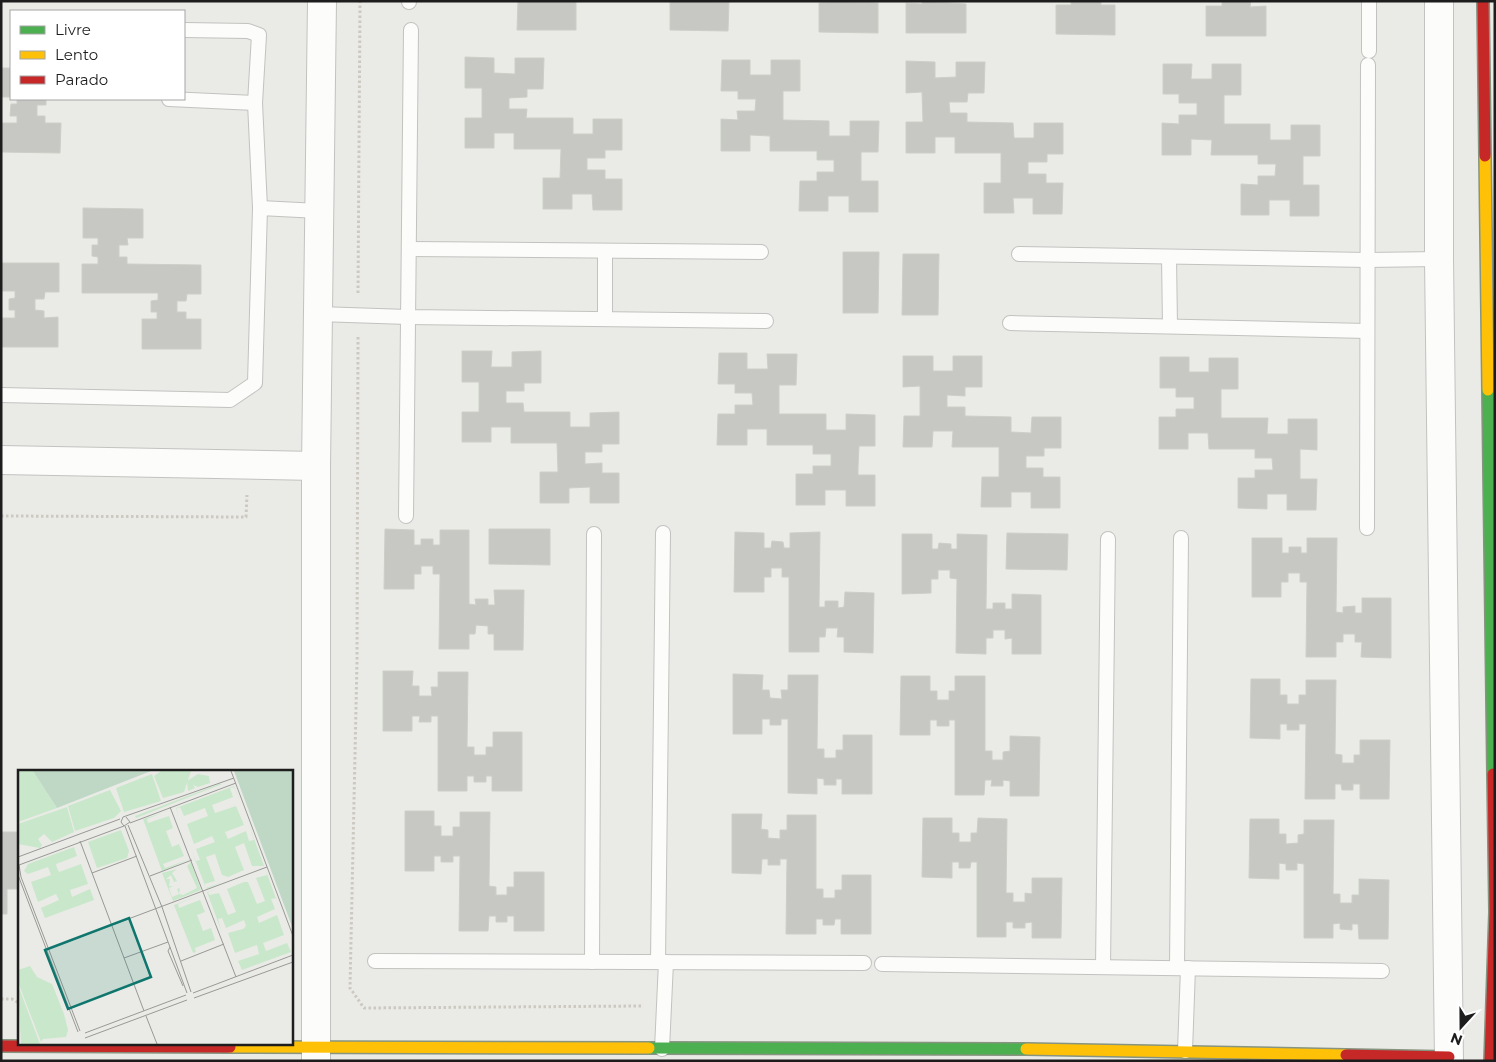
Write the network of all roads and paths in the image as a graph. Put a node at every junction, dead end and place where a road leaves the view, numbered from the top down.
1 (322, 1) edge
2 (360, 1) edge
3 (1369, 1) edge
4 (1439, 1) edge
5 (1483, 1) edge
6 (185, 30) edge
7 (411, 30) dead end
8 (185, 100) edge
9 (255, 103) junction
10 (260, 208) junction
11 (319, 211) junction
12 (409, 249) junction
13 (606, 251) junction
14 (762, 252) dead end
15 (1019, 254) dead end
16 (1169, 257) junction
17 (1439, 259) junction
18 (1367, 260) junction
19 (318, 314) junction
20 (358, 315) junction
21 (408, 317) junction
22 (605, 319) junction
23 (766, 321) dead end
24 (1010, 323) dead end
25 (1170, 326) junction
26 (1367, 331) junction
27 (1, 395) edge
28 (1, 460) edge
29 (316, 466) junction
30 (255, 494) dead end
31 (1, 516) edge
32 (406, 516) dead end
33 (1367, 528) dead end
34 (663, 533) dead end
35 (594, 534) dead end
36 (1181, 538) dead end
37 (1108, 539) dead end
38 (375, 961) dead end
39 (592, 962) junction
40 (662, 962) junction
41 (864, 963) dead end
42 (882, 964) dead end
43 (1103, 967) junction
44 (1183, 968) junction
45 (1382, 971) dead end
46 (1, 999) edge
47 (18, 1002) edge
48 (664, 1006) junction
49 (1, 1046) edge
50 (662, 1049) junction
51 (1185, 1051) junction
52 (317, 1054) edge
53 (1449, 1059) edge
54 (1490, 1061) edge

1 - 11 street
2 - 20 path
3 - 18 lane
4 - 17 street
5 - 54 street
6 - 9 lane
7 - 12 lane
8 - 9 lane
9 - 10 lane
10 - 11 lane
10 - 27 lane
11 - 19 street
12 - 13 lane
12 - 21 lane
13 - 14 lane
13 - 22 lane
15 - 16 lane
16 - 18 lane
16 - 25 lane
17 - 18 lane
17 - 53 street
18 - 26 lane
19 - 20 lane
19 - 29 street
20 - 21 lane
20 - 48 path
21 - 22 lane
21 - 32 lane
22 - 23 lane
24 - 25 lane
25 - 26 lane
26 - 33 lane
28 - 29 street
29 - 52 street
30 - 31 path
34 - 40 lane
35 - 39 lane
36 - 44 lane
37 - 43 lane
38 - 39 lane
39 - 40 lane
40 - 41 lane
40 - 48 lane
42 - 43 lane
43 - 44 lane
44 - 45 lane
44 - 51 lane
46 - 47 path
48 - 50 lane
49 - 52 street
50 - 51 street
50 - 52 street
51 - 53 street

